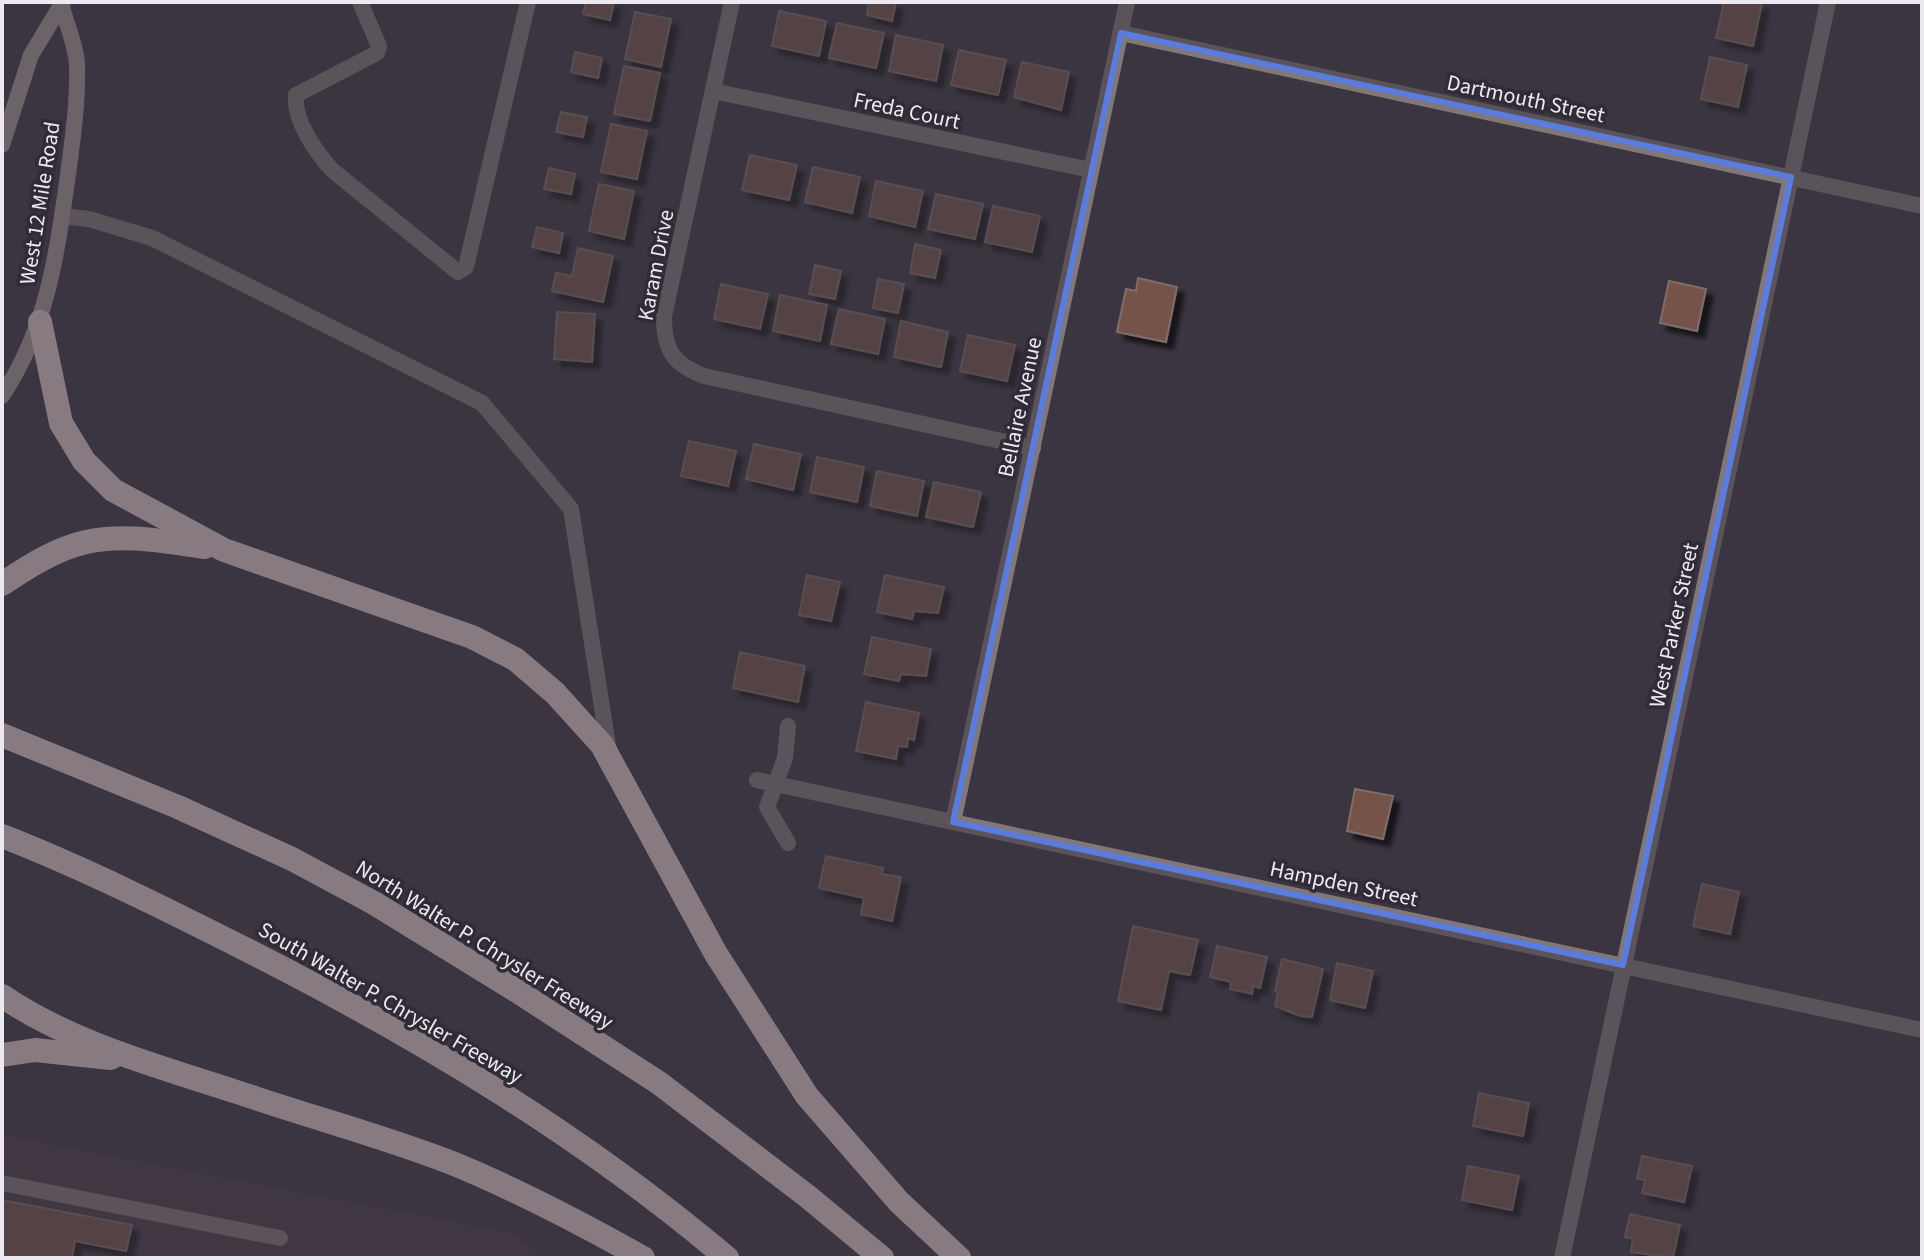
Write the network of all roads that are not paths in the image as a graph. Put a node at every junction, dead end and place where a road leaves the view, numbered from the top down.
1 (360, 2) edge
2 (528, 2) edge
3 (732, 2) edge
4 (1127, 2) edge
5 (1828, 2) edge
6 (63, 5) edge
7 (1121, 33) junction
8 (713, 91) junction
9 (2, 145) edge
10 (1091, 170) junction
11 (1791, 177) junction
12 (1922, 206) edge
13 (62, 216) junction
14 (40, 322) junction
15 (2, 396) edge
16 (1033, 448) junction
17 (224, 550) junction
18 (2, 584) edge
19 (788, 726) dead end
20 (11, 738) edge
21 (610, 761) junction
22 (757, 780) dead end
23 (774, 784) junction
24 (953, 822) junction
25 (2, 836) edge
26 (788, 843) dead end
27 (1623, 965) junction
28 (2, 996) edge
29 (1922, 1030) edge
30 (2, 1055) edge
31 (148, 1062) junction
32 (2, 1183) edge
33 (280, 1238) dead end
34 (643, 1258) edge
35 (727, 1258) edge
36 (882, 1258) edge
37 (959, 1258) edge
38 (1562, 1258) edge

1 - 2 street
3 - 8 street, Karam Drive
4 - 7 street, Bellaire Avenue
5 - 11 street, West Parker Street
6 - 9 main road, West 12 Mile Road
6 - 13 main road, West 12 Mile Road
7 - 10 street, Bellaire Avenue
7 - 11 street, Dartmouth Street
8 - 10 street, Freda Court
8 - 16 street, Karam Drive
10 - 16 street, Bellaire Avenue
11 - 12 street, Dartmouth Street
11 - 27 street, West Parker Street
13 - 14 main road, West 12 Mile Road
13 - 21 street
14 - 15 main road, West 12 Mile Road
14 - 17 highway
16 - 24 street, Bellaire Avenue
17 - 18 highway
17 - 21 highway
19 - 23 street
20 - 36 highway, North Walter P. Chrysler Freeway
21 - 37 highway
22 - 23 street, Hampden Street
23 - 24 street, Hampden Street
23 - 26 street
24 - 27 street, Hampden Street
25 - 35 highway, South Walter P. Chrysler Freeway
27 - 29 street, Hampden Street
27 - 38 street, West Parker Street
28 - 31 highway
30 - 31 highway
31 - 34 highway
32 - 33 street

